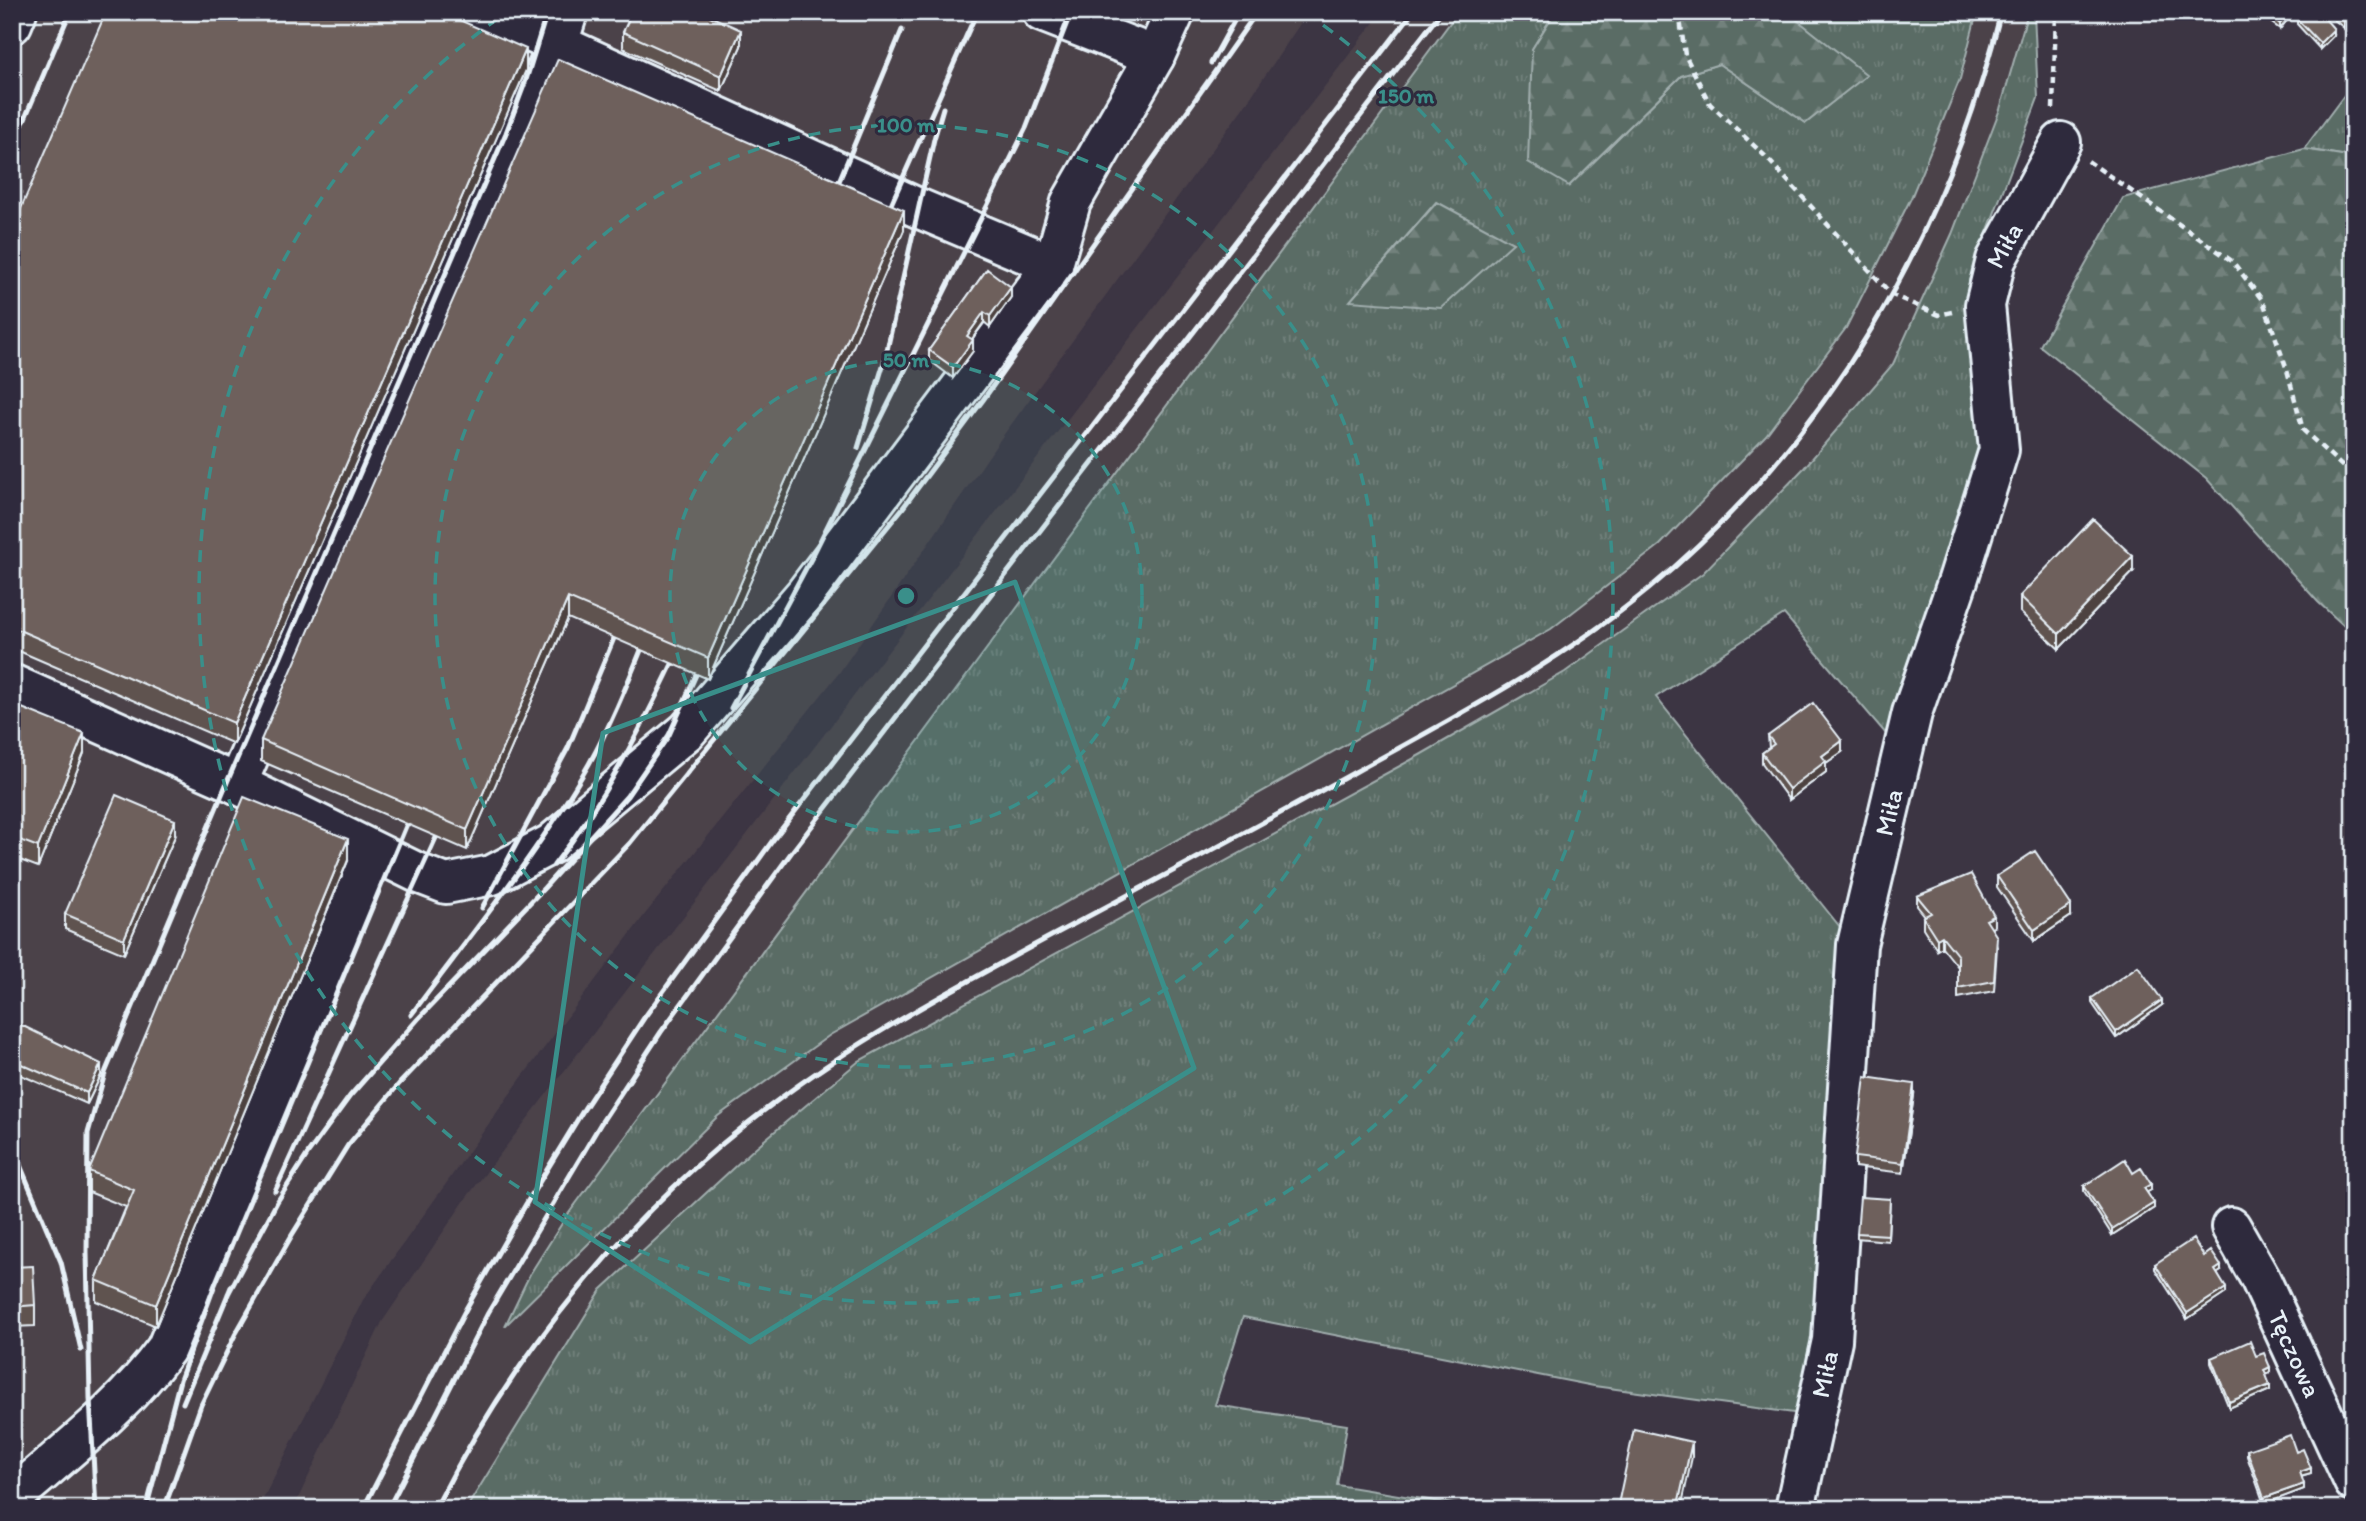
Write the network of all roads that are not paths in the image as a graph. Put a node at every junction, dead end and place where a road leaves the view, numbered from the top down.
1 (17, 12) edge
2 (481, 12) edge
3 (1042, 12) edge
4 (1175, 12) edge
5 (12, 24) edge
6 (563, 28) edge
7 (1155, 56) junction
8 (2057, 128) road end
9 (1053, 265) junction
10 (12, 684) edge
11 (237, 784) junction
12 (373, 853) junction
13 (2231, 1227) dead end
14 (2354, 1482) edge
15 (12, 1498) edge
16 (1794, 1509) edge

1 - 5 lane
2 - 6 lane
3 - 7 lane
4 - 7 lane
6 - 9 lane
6 - 11 lane
7 - 9 lane
8 - 16 lane, Miła
9 - 12 lane
10 - 11 lane
11 - 12 lane
12 - 15 lane
13 - 14 lane, Tęczowa

